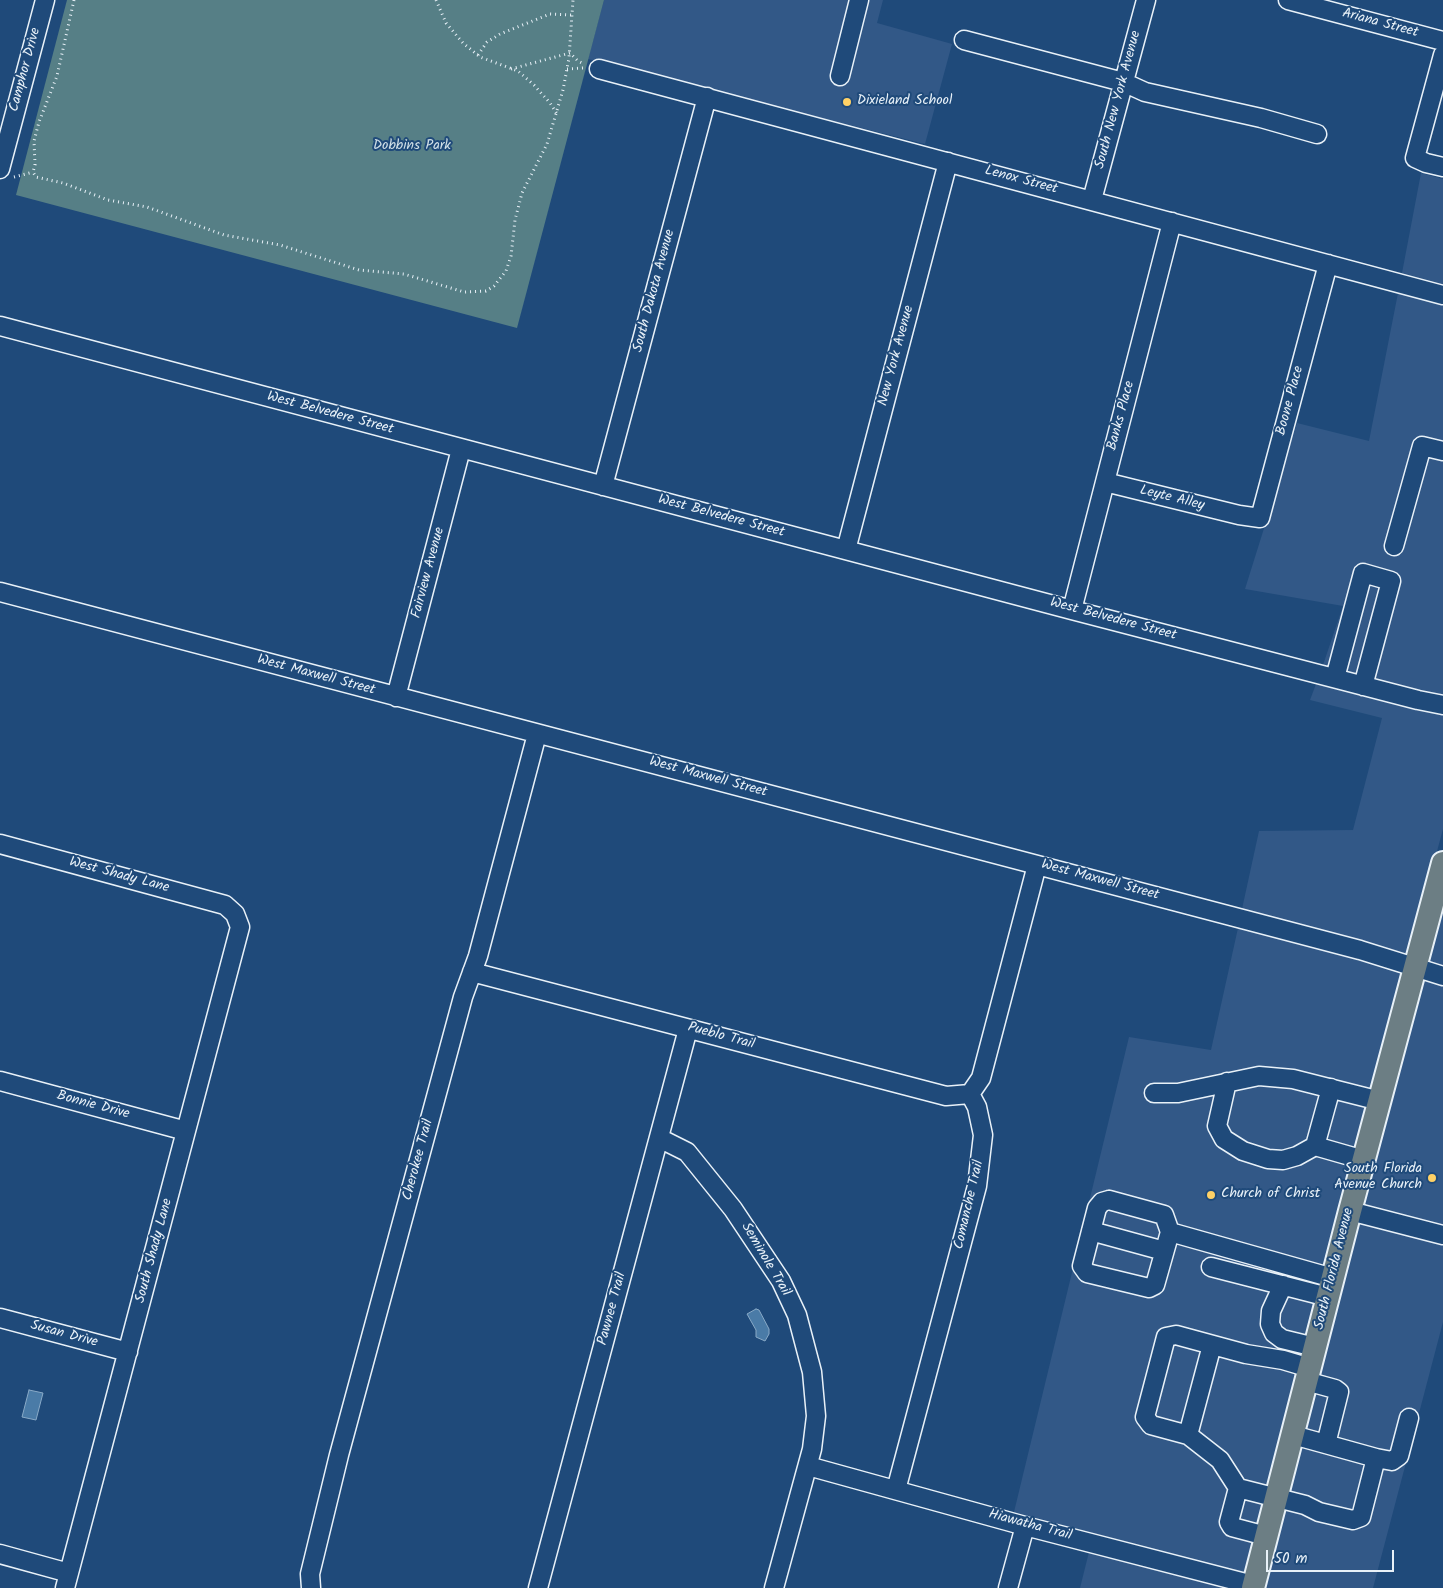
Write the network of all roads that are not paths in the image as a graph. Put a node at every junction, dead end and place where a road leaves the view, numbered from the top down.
1 (45, 0) edge
2 (859, 0) edge
3 (1146, 0) edge
4 (1288, 0) edge
5 (964, 40) dead end
6 (1443, 41) edge
7 (1443, 55) edge
8 (599, 69) dead end
9 (840, 76) dead end
10 (1123, 82) junction
11 (707, 97) junction
12 (1317, 134) dead end
13 (948, 162) junction
14 (1443, 167) edge
15 (0, 169) edge
16 (1092, 200) junction
17 (1172, 222) junction
18 (1328, 264) junction
19 (1443, 295) edge
20 (0, 326) edge
21 (461, 449) junction
22 (1443, 451) edge
23 (1105, 482) junction
24 (603, 486) junction
25 (1239, 516) joint
26 (1394, 546) dead end
27 (846, 550) junction
28 (0, 592) edge
29 (1072, 610) junction
30 (1335, 678) junction
31 (1363, 686) junction
32 (396, 697) junction
33 (1443, 705) edge
34 (536, 734) junction
35 (0, 844) edge
36 (1443, 863) edge
37 (1037, 865) junction
38 (236, 914) joint
39 (1415, 968) junction
40 (472, 972) junction
41 (1443, 976) edge
42 (688, 1029) junction
43 (0, 1081) edge
44 (1227, 1082) junction
45 (1331, 1088) junction
46 (1154, 1093) dead end
47 (970, 1094) junction
48 (1380, 1101) junction
49 (186, 1131) junction
50 (659, 1138) junction
51 (1315, 1146) junction
52 (1364, 1160) junction
53 (1350, 1211) junction
54 (1091, 1231) junction
55 (1170, 1232) junction
56 (1443, 1235) edge
57 (1164, 1251) junction
58 (1211, 1267) dead end
59 (1283, 1286) junction
60 (1331, 1288) junction
61 (0, 1318) edge
62 (1212, 1345) junction
63 (128, 1352) junction
64 (1311, 1365) junction
65 (1409, 1418) dead end
66 (1188, 1435) junction
67 (1292, 1435) junction
68 (1326, 1444) junction
69 (1376, 1458) junction
70 (808, 1466) junction
71 (1238, 1488) junction
72 (896, 1490) junction
73 (1276, 1498) junction
74 (1025, 1526) junction
75 (1266, 1536) junction
76 (0, 1554) edge
77 (67, 1580) edge
78 (1253, 1587) edge
79 (311, 1588) edge
80 (538, 1588) edge
81 (774, 1588) edge
82 (1008, 1588) edge

1 - 15 street, Camphor Drive
2 - 9 street
3 - 10 street, South New York Avenue
4 - 6 street, Ariana Street
5 - 10 street
7 - 14 street
8 - 11 street, Lenox Street
10 - 12 street
10 - 16 street, South New York Avenue
11 - 13 street, Lenox Street
11 - 24 street, South Dakota Avenue
13 - 16 street, Lenox Street
13 - 27 street, New York Avenue
16 - 17 street, Lenox Street
17 - 18 street, Lenox Street
17 - 23 street, Banks Place
18 - 19 street, Lenox Street
18 - 25 street, Boone Place
20 - 21 street, West Belvedere Street
21 - 24 street, West Belvedere Street
21 - 32 street, Fairview Avenue
22 - 26 street
23 - 25 street, Leyte Alley
23 - 29 street, Banks Place
24 - 27 street, West Belvedere Street
27 - 29 street, West Belvedere Street
28 - 32 street, West Maxwell Street
29 - 30 street, West Belvedere Street
30 - 31 street, West Belvedere Street
30 - 31 street
31 - 33 street, West Belvedere Street
32 - 34 street, West Maxwell Street
34 - 37 street, West Maxwell Street
34 - 40 street, Cherokee Trail
35 - 38 street, West Shady Lane
36 - 39 main road, South Florida Avenue
37 - 39 street, West Maxwell Street
37 - 47 street
38 - 49 street, South Shady Lane
39 - 41 street, West Maxwell Street
39 - 48 main road, South Florida Avenue
40 - 42 street, Pueblo Trail
40 - 79 street, Cherokee Trail
42 - 47 street, Pueblo Trail
42 - 50 street, Pawnee Trail
43 - 49 street, Bonnie Drive
44 - 45 street
44 - 46 street
44 - 51 street
45 - 48 street
45 - 51 street
47 - 72 street, Comanche Trail
48 - 52 main road, South Florida Avenue
49 - 63 street, South Shady Lane
50 - 70 street, Seminole Trail
50 - 80 street, Pawnee Trail
51 - 52 street
52 - 53 main road, South Florida Avenue
53 - 56 street
53 - 60 main road, South Florida Avenue
54 - 55 street
54 - 57 street
54 - 57 street
55 - 57 street
55 - 60 street
58 - 59 street
59 - 60 street
59 - 64 street
60 - 64 main road, South Florida Avenue
61 - 63 street, Susan Drive
62 - 64 street
62 - 66 street
62 - 66 street
63 - 77 street, South Shady Lane
64 - 67 main road, South Florida Avenue
64 - 68 street
65 - 69 street
66 - 71 street
67 - 68 street
67 - 73 main road, South Florida Avenue
68 - 69 street
69 - 73 street
70 - 72 street, Hiawatha Trail
70 - 81 street, Seminole Trail
71 - 73 street
71 - 75 street
72 - 74 street, Hiawatha Trail
73 - 75 main road, South Florida Avenue
74 - 78 street, Hiawatha Trail
74 - 82 street
75 - 78 main road, South Florida Avenue
76 - 77 street

